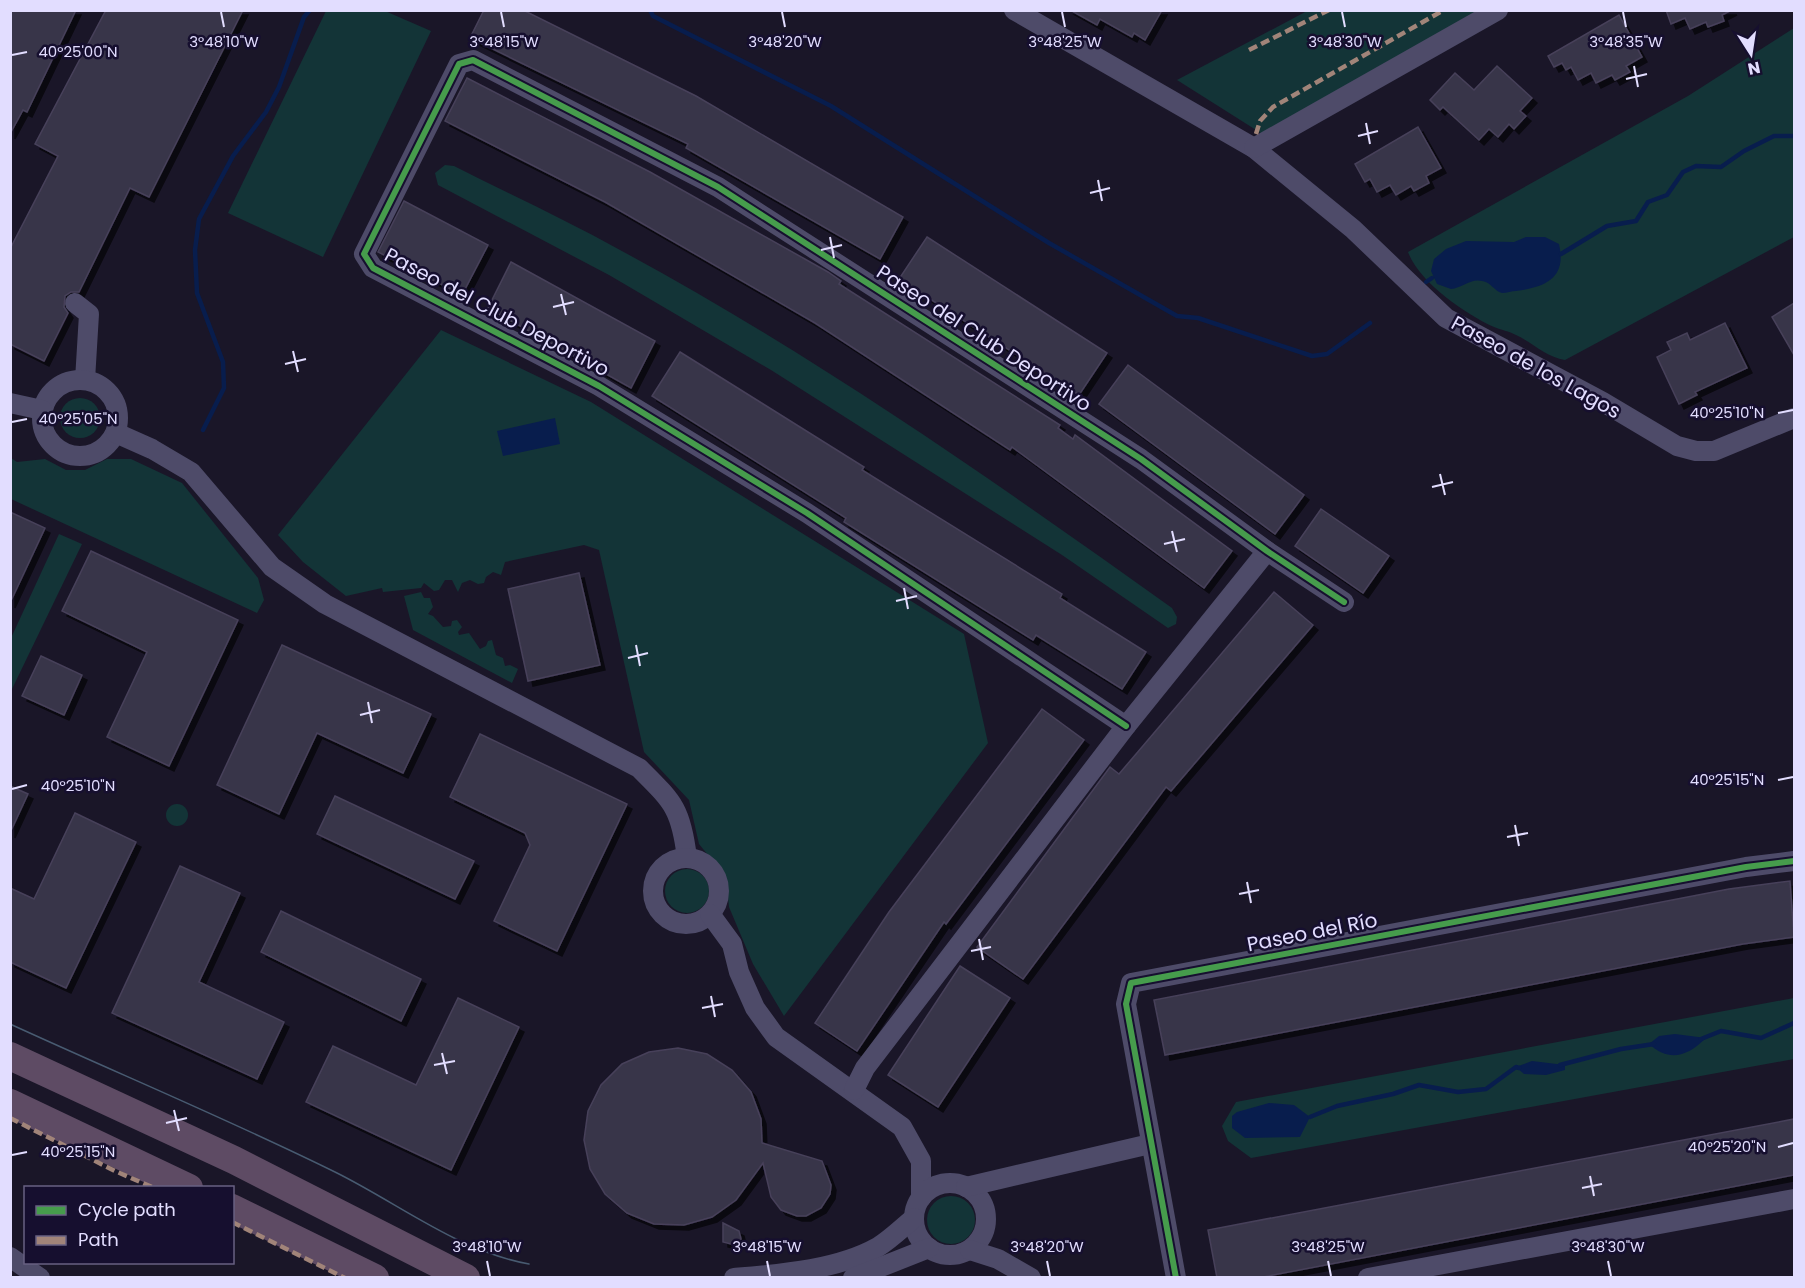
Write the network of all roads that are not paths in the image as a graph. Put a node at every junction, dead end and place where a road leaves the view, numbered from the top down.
1 (1014, 10) edge
2 (1498, 10) edge
3 (1254, 148) junction
4 (75, 303) dead end
5 (85, 380) junction
6 (10, 403) edge
7 (42, 410) junction
8 (1794, 418) edge
9 (116, 433) junction
10 (1267, 551) junction
11 (1344, 602) dead end
12 (1126, 726) junction
13 (687, 858) junction
14 (1794, 861) edge
15 (710, 914) junction
16 (10, 1056) edge
17 (858, 1081) junction
18 (10, 1103) edge
19 (1150, 1144) junction
20 (921, 1161) junction
21 (1025, 1172) junction
22 (959, 1185) junction
23 (185, 1186) edge
24 (921, 1198) junction
25 (1794, 1199) edge
26 (234, 1209) edge
27 (985, 1211) junction
28 (914, 1218) junction
29 (929, 1248) junction
30 (970, 1250) junction
31 (10, 1257) edge
32 (1028, 1276) edge
33 (40, 1278) edge
34 (375, 1278) edge
35 (466, 1278) edge
36 (734, 1278) edge
37 (853, 1278) edge
38 (1176, 1278) edge
39 (1368, 1278) edge

1 - 3 street, Paseo de los Lagos
2 - 3 street
3 - 8 street, Paseo de los Lagos
4 - 5 street
5 - 7 street
5 - 9 street
6 - 7 street
7 - 9 street
9 - 13 street
10 - 11 street, Paseo del Club Deportivo
10 - 12 street
10 - 12 street, Paseo del Club Deportivo
12 - 17 street
13 - 15 street
13 - 15 street
14 - 19 street, Paseo del Río
15 - 17 street
16 - 35 highway
17 - 20 street
18 - 23 highway
19 - 21 street
19 - 38 street, Paseo del Río
20 - 22 street
20 - 24 street
21 - 22 street
21 - 27 street
22 - 24 street
22 - 27 street
24 - 28 street
25 - 39 street
26 - 34 highway
27 - 30 street
27 - 32 street
28 - 29 street
28 - 36 street
29 - 30 street
29 - 37 street
30 - 32 street
31 - 33 street

